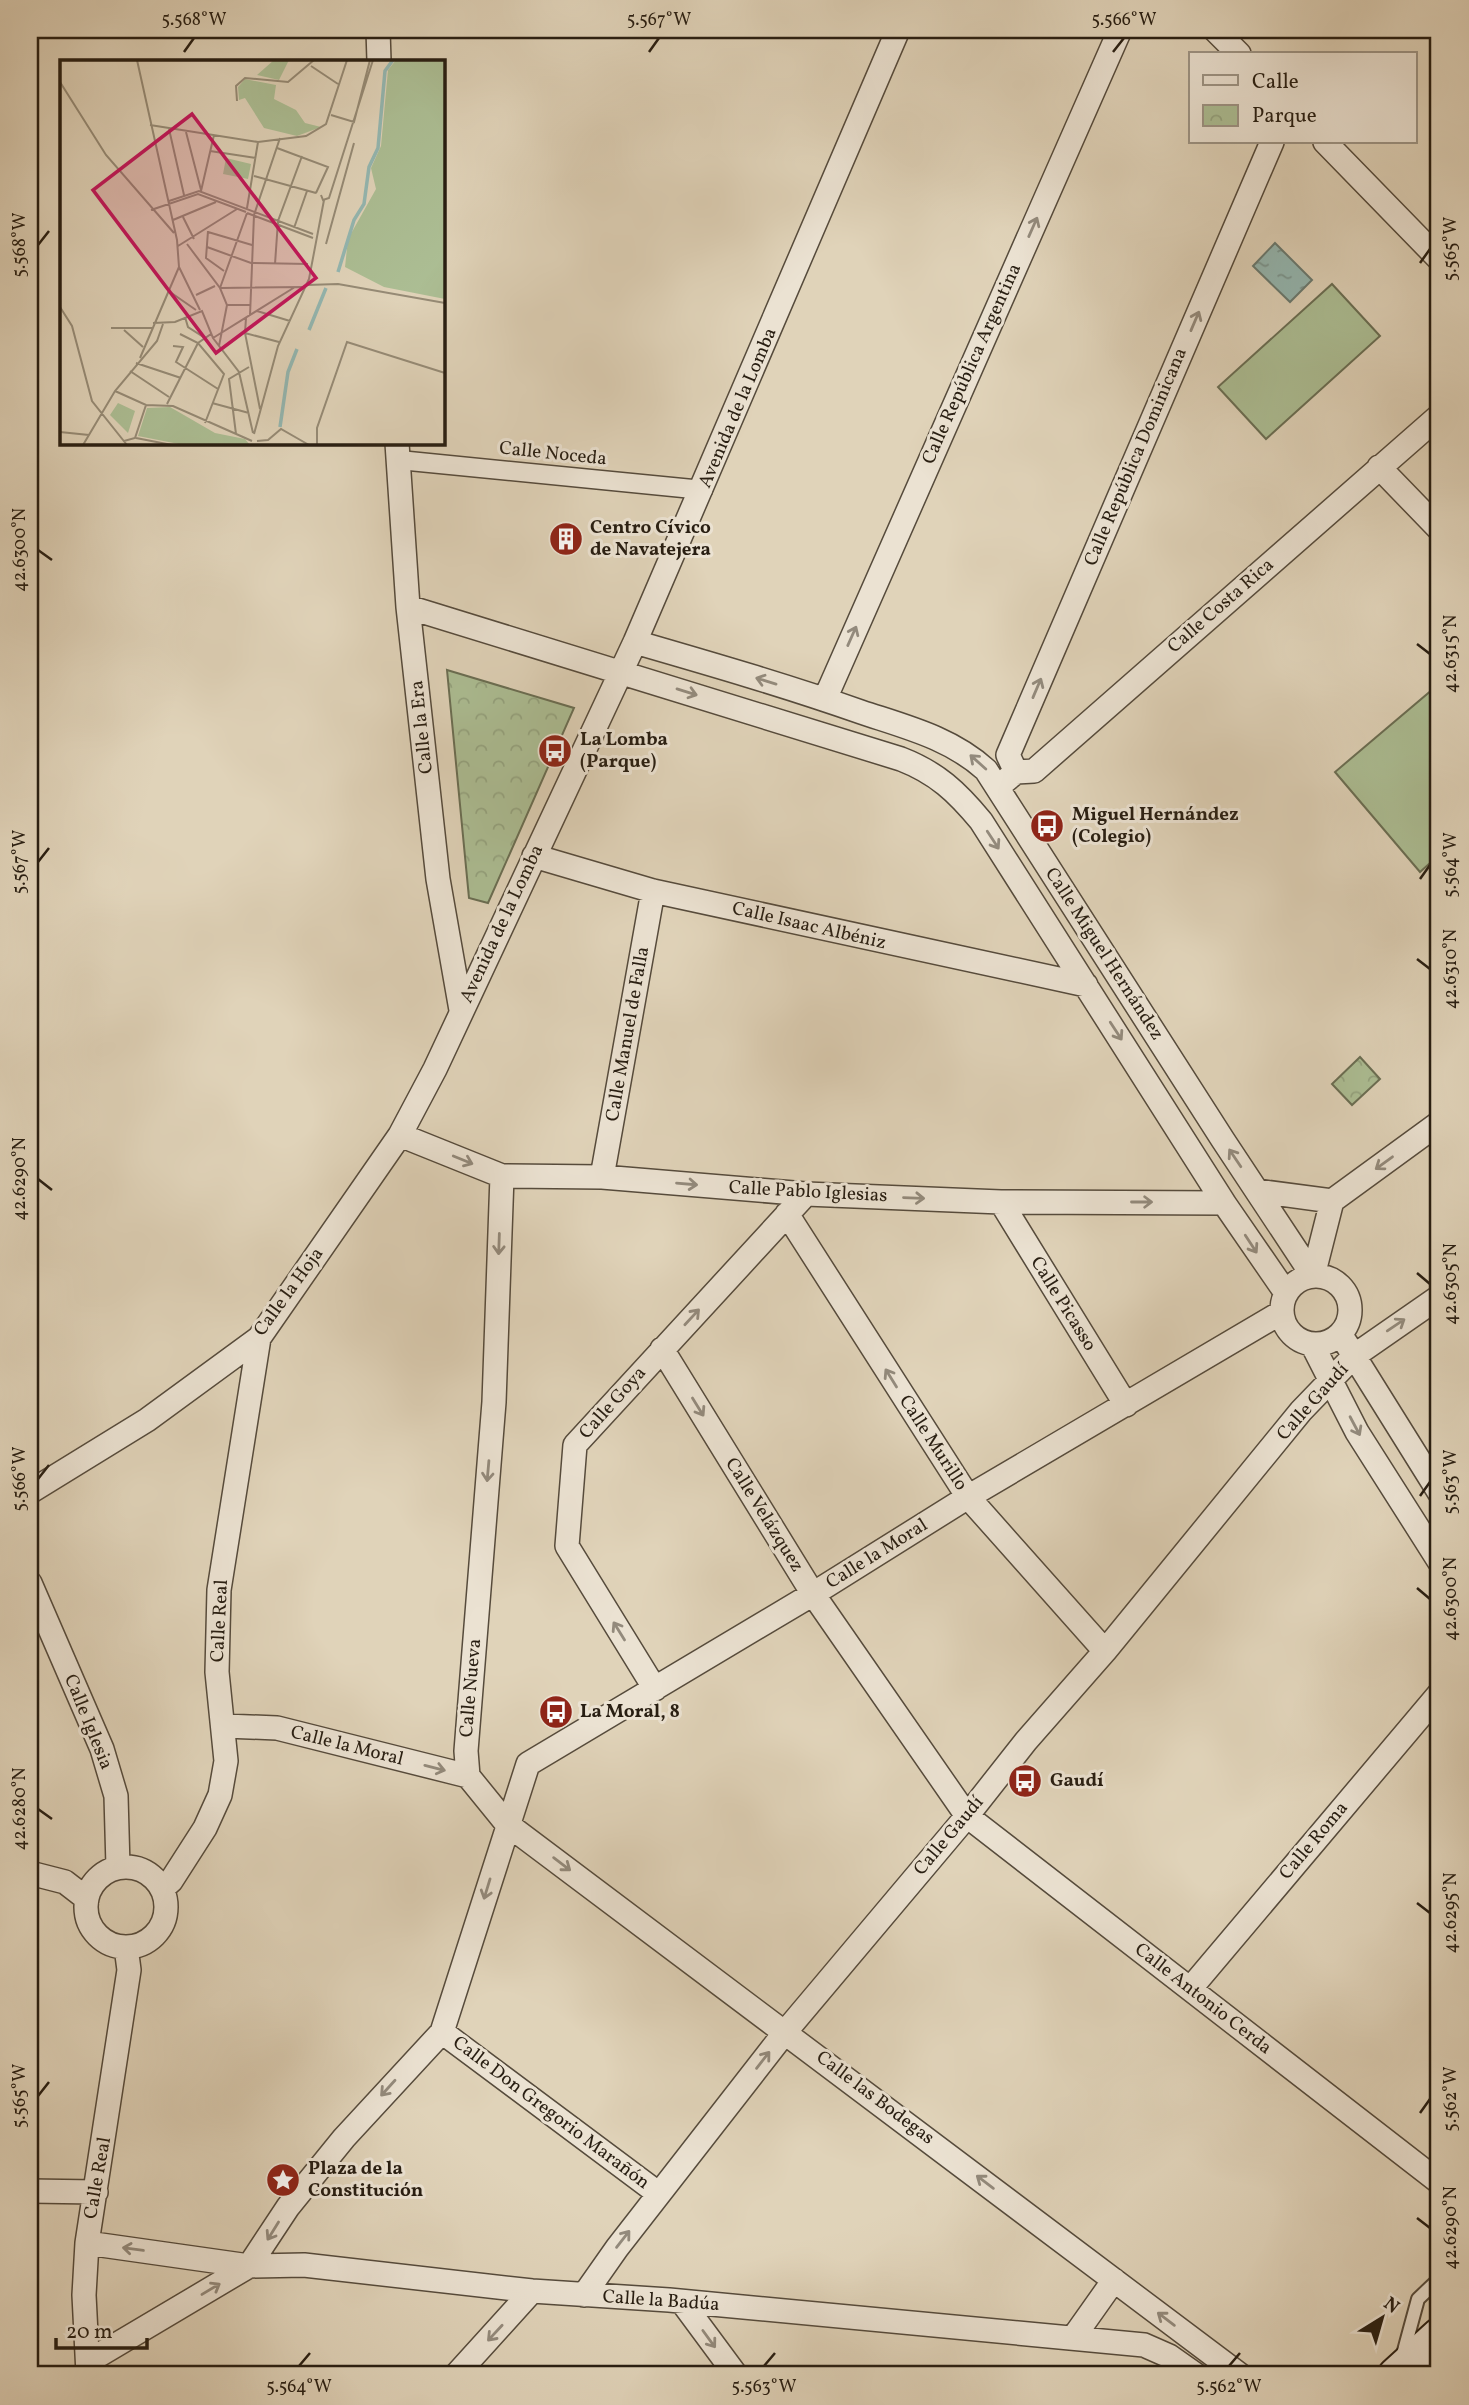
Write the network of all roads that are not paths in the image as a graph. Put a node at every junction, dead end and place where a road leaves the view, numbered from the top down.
1 (378, 30) edge
2 (898, 30) edge
3 (1120, 30) edge
4 (1215, 30) edge
5 (1237, 52) edge
6 (379, 60) edge
7 (1271, 144) edge
8 (1327, 144) edge
9 (1439, 259) edge
10 (1439, 416) edge
11 (398, 451) edge
12 (1379, 467) junction
13 (703, 490) junction
14 (1439, 529) edge
15 (408, 607) junction
16 (635, 642) junction
17 (622, 672) junction
18 (825, 699) junction
19 (1007, 780) junction
20 (534, 856) junction
21 (653, 891) junction
22 (1086, 985) junction
23 (461, 1010) junction
24 (1439, 1123) edge
25 (400, 1135) junction
26 (502, 1176) junction
27 (602, 1177) junction
28 (1256, 1191) junction
29 (807, 1194) junction
30 (1332, 1201) junction
31 (1000, 1202) junction
32 (1224, 1203) junction
33 (788, 1214) junction
34 (1313, 1276) junction
35 (1439, 1297) edge
36 (1284, 1303) junction
37 (1340, 1334) junction
38 (259, 1338) junction
39 (1311, 1344) junction
40 (662, 1349) junction
41 (1354, 1356) junction
42 (1330, 1379) junction
43 (1126, 1405) junction
44 (30, 1492) edge
45 (1439, 1492) edge
46 (968, 1497) junction
47 (1439, 1561) edge
48 (30, 1583) edge
49 (813, 1594) junction
50 (1105, 1651) junction
51 (655, 1689) junction
52 (1439, 1694) edge
53 (225, 1726) junction
54 (468, 1776) junction
55 (967, 1816) junction
56 (507, 1824) junction
57 (118, 1867) junction
58 (30, 1873) edge
59 (162, 1889) junction
60 (87, 1899) junction
61 (126, 1947) junction
62 (1190, 1989) junction
63 (786, 2031) junction
64 (442, 2032) junction
65 (1439, 2182) edge
66 (30, 2191) edge
67 (96, 2192) junction
68 (659, 2194) junction
69 (87, 2243) junction
70 (249, 2266) junction
71 (1439, 2279) edge
72 (1114, 2280) junction
73 (532, 2291) junction
74 (584, 2295) junction
75 (682, 2302) junction
76 (1439, 2335) edge
77 (1073, 2338) junction
78 (1144, 2345) junction
79 (1203, 2347) junction
80 (88, 2368) edge
81 (1397, 2374) edge
82 (456, 2375) edge
83 (736, 2375) edge
84 (1196, 2375) edge
85 (1240, 2375) edge

1 - 6 street
2 - 13 street, Avenida de la Lomba
18 -> 3 street, Calle República Argentina
4 - 5 street
19 -> 7 street, Calle República Dominicana
8 - 9 street
10 - 12 street, Calle Costa Rica
11 - 13 street, Calle Noceda
11 - 15 street, Calle la Era
12 - 14 street
12 - 19 street, Calle Costa Rica
13 - 16 street, Avenida de la Lomba
15 - 17 street, Calle Miguel Hernández
15 - 23 street, Calle la Era
16 - 17 street, Avenida de la Lomba
18 -> 16 street, Calle Miguel Hernández
17 - 20 street, Avenida de la Lomba
17 -> 22 street, Calle Miguel Hernández
19 -> 18 street, Calle Miguel Hernández
28 -> 19 street, Calle Miguel Hernández
20 - 21 street, Calle Isaac Albéniz
20 - 23 street, Avenida de la Lomba
21 - 22 street, Calle Isaac Albéniz
21 - 27 street, Calle Manuel de Falla
22 -> 32 street, Calle Miguel Hernández
23 - 25 street, Calle la Hoja
24 -> 30 street
25 -> 26 street, Calle Pablo Iglesias
25 - 38 street, Calle la Hoja
26 - 27 street, Calle Pablo Iglesias
26 -> 54 street, Calle Nueva
27 -> 29 street, Calle Pablo Iglesias
28 - 30 street
28 - 34 street, Calle Miguel Hernández
29 -> 31 street, Calle Pablo Iglesias
29 - 33 street, Calle Goya
30 - 34 street
31 -> 32 street, Calle Pablo Iglesias
31 - 43 street, Calle Picasso
32 -> 36 street, Calle Miguel Hernández
40 -> 33 street, Calle Goya
46 -> 33 street, Calle Murillo
34 - 36 street
34 - 37 street
41 -> 35 street, Calle Gaudí
36 - 39 street
36 - 43 street, Calle la Moral
37 - 39 street
37 - 41 street
38 - 44 street, Calle la Hoja
38 - 53 street, Calle Real
39 - 42 street
40 -> 49 street, Calle Velázquez
51 -> 40 street, Calle Goya
41 - 42 street, Calle Gaudí
41 - 45 street
42 -> 47 street
42 - 50 street, Calle Gaudí
43 - 46 street, Calle la Moral
46 - 49 street, Calle la Moral
46 - 50 street, Calle Murillo
48 - 57 street, Calle Iglesia
49 - 51 street, Calle la Moral
49 - 55 street, Calle Velázquez
50 - 55 street, Calle Gaudí
51 - 56 street, Calle la Moral
52 - 62 street, Calle Roma
53 -> 54 street, Calle la Moral
53 - 59 street, Calle Real
54 - 56 street
55 - 62 street, Calle Antonio Cerda
55 - 63 street, Calle Gaudí
56 -> 63 street, Calle las Bodegas
56 -> 64 street
57 - 59 street
57 - 60 street
58 - 60 street
59 - 61 street
60 - 61 street
61 - 67 street, Calle Real
62 - 65 street, Calle Antonio Cerda
68 -> 63 street, Calle Gaudí
72 -> 63 street, Calle las Bodegas
64 - 68 street, Calle Don Gregorio Marañón
64 -> 70 street
66 - 67 street
67 - 69 street, Calle Real
74 -> 68 street, Calle Gaudí
70 -> 69 street, Calle la Badúa
69 - 80 street
70 - 73 street, Calle la Badúa
80 -> 70 street, Calle la Badúa
71 - 81 lane
72 - 77 street
79 -> 72 street, Calle las Bodegas
73 - 74 street, Calle la Badúa
73 -> 82 street
74 - 75 street, Calle la Badúa
75 - 77 street, Calle la Badúa
75 -> 83 street
76 - 81 main road
77 - 78 street, Calle la Badúa
78 - 79 street
78 - 84 street, Calle la Badúa
79 - 85 street, Calle las Bodegas

